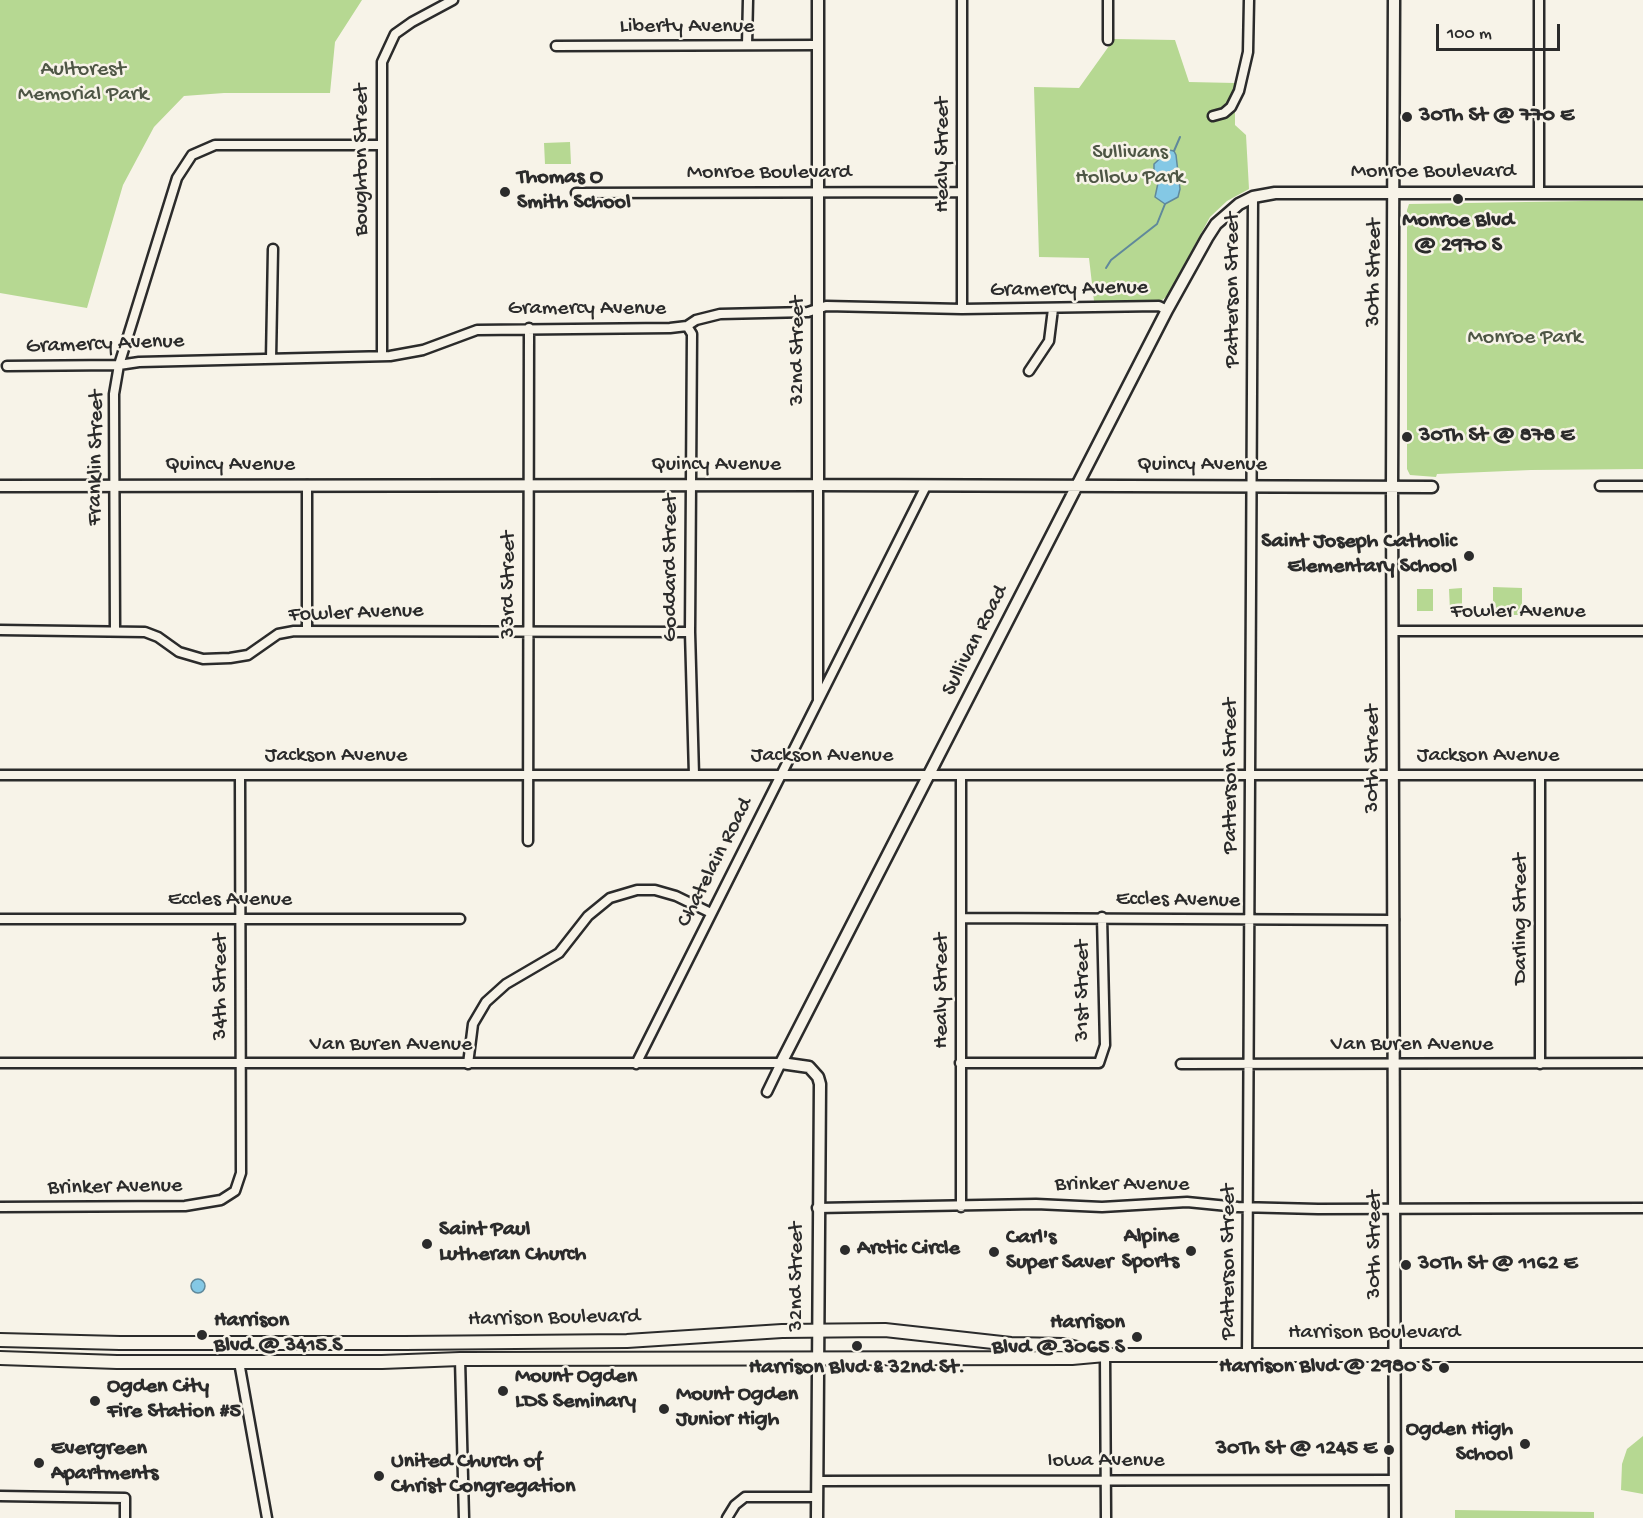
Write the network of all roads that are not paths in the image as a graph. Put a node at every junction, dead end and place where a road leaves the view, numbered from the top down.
1 (453, 0) edge
2 (748, 0) edge
3 (818, 0) edge
4 (962, 0) edge
5 (1107, 0) edge
6 (1249, 0) edge
7 (1394, 0) edge
8 (1539, 0) edge
9 (1108, 40) dead end
10 (747, 45) junction
11 (818, 45) junction
12 (556, 46) dead end
13 (1213, 116) dead end
14 (381, 145) junction
15 (962, 192) junction
16 (1395, 192) junction
17 (1539, 192) junction
18 (576, 193) dead end
19 (818, 193) junction
20 (1643, 193) edge
21 (1253, 197) junction
22 (1227, 213) joint
23 (273, 249) dead end
24 (818, 309) junction
25 (962, 309) junction
26 (1053, 309) junction
27 (1167, 310) junction
28 (687, 326) junction
29 (529, 328) junction
30 (382, 357) junction
31 (271, 359) junction
32 (119, 365) junction
33 (7, 366) dead end
34 (1029, 371) dead end
35 (818, 484) junction
36 (112, 485) junction
37 (307, 485) junction
38 (690, 485) junction
39 (1077, 485) junction
40 (0, 486) edge
41 (528, 486) junction
42 (926, 486) junction
43 (1251, 486) junction
44 (1600, 486) dead end
45 (1643, 486) edge
46 (1432, 487) dead end
47 (1392, 488) junction
48 (0, 630) edge
49 (528, 630) junction
50 (115, 631) junction
51 (307, 631) junction
52 (1393, 631) junction
53 (1643, 631) edge
54 (690, 632) junction
55 (818, 702) junction
56 (0, 775) edge
57 (240, 775) junction
58 (529, 775) junction
59 (694, 775) junction
60 (780, 775) junction
61 (930, 775) junction
62 (961, 775) junction
63 (1250, 775) junction
64 (1394, 775) junction
65 (1540, 775) junction
66 (1643, 775) edge
67 (528, 841) dead end
68 (711, 913) junction
69 (962, 918) junction
70 (1102, 918) junction
71 (0, 919) edge
72 (240, 919) junction
73 (460, 919) dead end
74 (1394, 920) junction
75 (1249, 921) junction
76 (0, 1063) edge
77 (239, 1063) junction
78 (782, 1063) junction
79 (960, 1063) junction
80 (468, 1064) junction
81 (636, 1064) junction
82 (1181, 1064) dead end
83 (1249, 1064) junction
84 (1394, 1064) junction
85 (1540, 1064) junction
86 (1643, 1064) edge
87 (767, 1092) dead end
88 (230, 1196) joint
89 (0, 1207) edge
90 (961, 1207) junction
91 (817, 1208) junction
92 (1248, 1208) junction
93 (1643, 1208) edge
94 (1395, 1210) junction
95 (817, 1330) junction
96 (0, 1340) edge
97 (1106, 1355) junction
98 (1247, 1355) junction
99 (1395, 1355) junction
100 (1643, 1355) edge
101 (0, 1358) edge
102 (460, 1359) junction
103 (817, 1360) junction
104 (239, 1362) junction
105 (1106, 1480) junction
106 (1394, 1480) junction
107 (817, 1481) junction
108 (0, 1496) edge
109 (817, 1497) junction
110 (125, 1518) edge
111 (267, 1518) edge
112 (464, 1518) edge
113 (727, 1518) edge
114 (817, 1518) edge
115 (1106, 1518) edge
116 (1395, 1518) edge

1 - 14 street, Boughton Street
2 - 10 street
3 - 11 street, 32nd Street
4 - 15 street, Healy Street
5 - 9 street
6 - 13 street
7 - 16 street, 30th Street
8 - 17 street
10 - 11 street, Liberty Avenue
10 - 12 street, Liberty Avenue
11 - 19 street, 32nd Street
14 - 30 street, Boughton Street
14 - 32 street, Franklin Street
15 - 19 street, Monroe Boulevard
15 - 25 street, Healy Street
16 - 17 street, Monroe Boulevard
16 - 21 street, Monroe Boulevard
16 - 47 street, 30th Street
17 - 20 street, Monroe Boulevard
18 - 19 street, Monroe Boulevard
19 - 24 street, 32nd Street
21 - 22 street, Monroe Boulevard
21 - 43 street, Patterson Street
22 - 27 street, Sullivan Road
23 - 31 street
24 - 25 street, Gramercy Avenue
24 - 28 street, Gramercy Avenue
24 - 35 street, 32nd Street
25 - 26 street, Gramercy Avenue
26 - 27 street, Gramercy Avenue
26 - 34 street
27 - 39 street, Sullivan Road
28 - 29 street, Gramercy Avenue
28 - 38 street, Goddard Street
29 - 30 street, Gramercy Avenue
29 - 41 street, 33rd Street
30 - 31 street, Gramercy Avenue
31 - 32 street, Gramercy Avenue
32 - 33 street, Gramercy Avenue
32 - 36 street, Franklin Street
35 - 38 street, Quincy Avenue
35 - 42 street, Quincy Avenue
35 - 55 street, 32nd Street
36 - 37 street, Quincy Avenue
36 - 40 street, Quincy Avenue
36 - 50 street, Franklin Street
37 - 41 street, Quincy Avenue
37 - 51 street
38 - 41 street, Quincy Avenue
38 - 54 street, Goddard Street
39 - 42 street, Quincy Avenue
39 - 43 street, Quincy Avenue
39 - 61 street, Sullivan Road
41 - 49 street, 33rd Street
42 - 55 street, Chatelain Road
43 - 47 street, Quincy Avenue
43 - 63 street, Patterson Street
44 - 45 street
46 - 47 street, Quincy Avenue
47 - 52 street, 30th Street
48 - 50 street, Fowler Avenue
49 - 51 street, Fowler Avenue
49 - 54 street, Fowler Avenue
49 - 58 street, 33rd Street
50 - 51 street, Fowler Avenue
52 - 53 street, Fowler Avenue
52 - 64 street, 30th Street
54 - 59 street, Goddard Street
55 - 60 street, Chatelain Road
56 - 57 street, Jackson Avenue
57 - 58 street, Jackson Avenue
57 - 72 street, 34th Street
58 - 59 street, Jackson Avenue
58 - 67 street, 33rd Street
59 - 60 street, Jackson Avenue
60 - 61 street, Jackson Avenue
60 - 68 street, Chatelain Road
61 - 62 street, Jackson Avenue
61 - 78 street, Sullivan Road
62 - 63 street, Jackson Avenue
62 - 69 street, Healy Street
63 - 64 street, Jackson Avenue
63 - 75 street, Patterson Street
64 - 65 street, Jackson Avenue
64 - 74 street, 30th Street
65 - 66 street, Jackson Avenue
65 - 85 street, Darling Street
68 - 80 street
68 - 81 street, Chatelain Road
69 - 70 street, Eccles Avenue
69 - 79 street, Healy Street
70 - 75 street, Eccles Avenue
70 - 79 street, 31st Street
71 - 72 street, Eccles Avenue
72 - 73 street, Eccles Avenue
72 - 77 street, 34th Street
74 - 75 street, Eccles Avenue
74 - 84 street, 30th Street
75 - 83 street, Patterson Street
76 - 77 street, Van Buren Avenue
77 - 80 street, Van Buren Avenue
77 - 88 street, 34th Street
78 - 81 street, Van Buren Avenue
78 - 87 street, Sullivan Road
78 - 91 street, 32nd Street
79 - 90 street, Healy Street
80 - 81 street, Van Buren Avenue
82 - 83 street, Van Buren Avenue
83 - 84 street, Van Buren Avenue
83 - 92 street, Patterson Street
84 - 85 street, Van Buren Avenue
84 - 94 street, 30th Street
85 - 86 street, Van Buren Avenue
88 - 89 street, Brinker Avenue
90 - 91 street, Brinker Avenue
90 - 92 street, Brinker Avenue
91 - 95 street, 32nd Street
92 - 94 street, Brinker Avenue
92 - 98 street, Patterson Street
93 - 94 street, Brinker Avenue
94 - 99 street, 30th Street
95 - 96 main road, Harrison Boulevard
95 - 97 main road, Harrison Boulevard
95 - 103 street, 32nd Street
97 - 98 main road, Harrison Boulevard
97 - 103 main road, Harrison Boulevard
97 - 105 street
98 - 99 main road, Harrison Boulevard
99 - 100 main road, Harrison Boulevard
99 - 106 street, 30th Street
101 - 104 main road, Harrison Boulevard
102 - 103 main road, Harrison Boulevard
102 - 104 main road, Harrison Boulevard
102 - 112 street
103 - 107 street, 32nd Street
104 - 111 street
105 - 106 street, Iowa Avenue
105 - 107 street, Iowa Avenue
105 - 115 street
106 - 116 street, 30th Street
107 - 109 street, 32nd Street
108 - 110 street
109 - 113 street
109 - 114 street, 32nd Street

